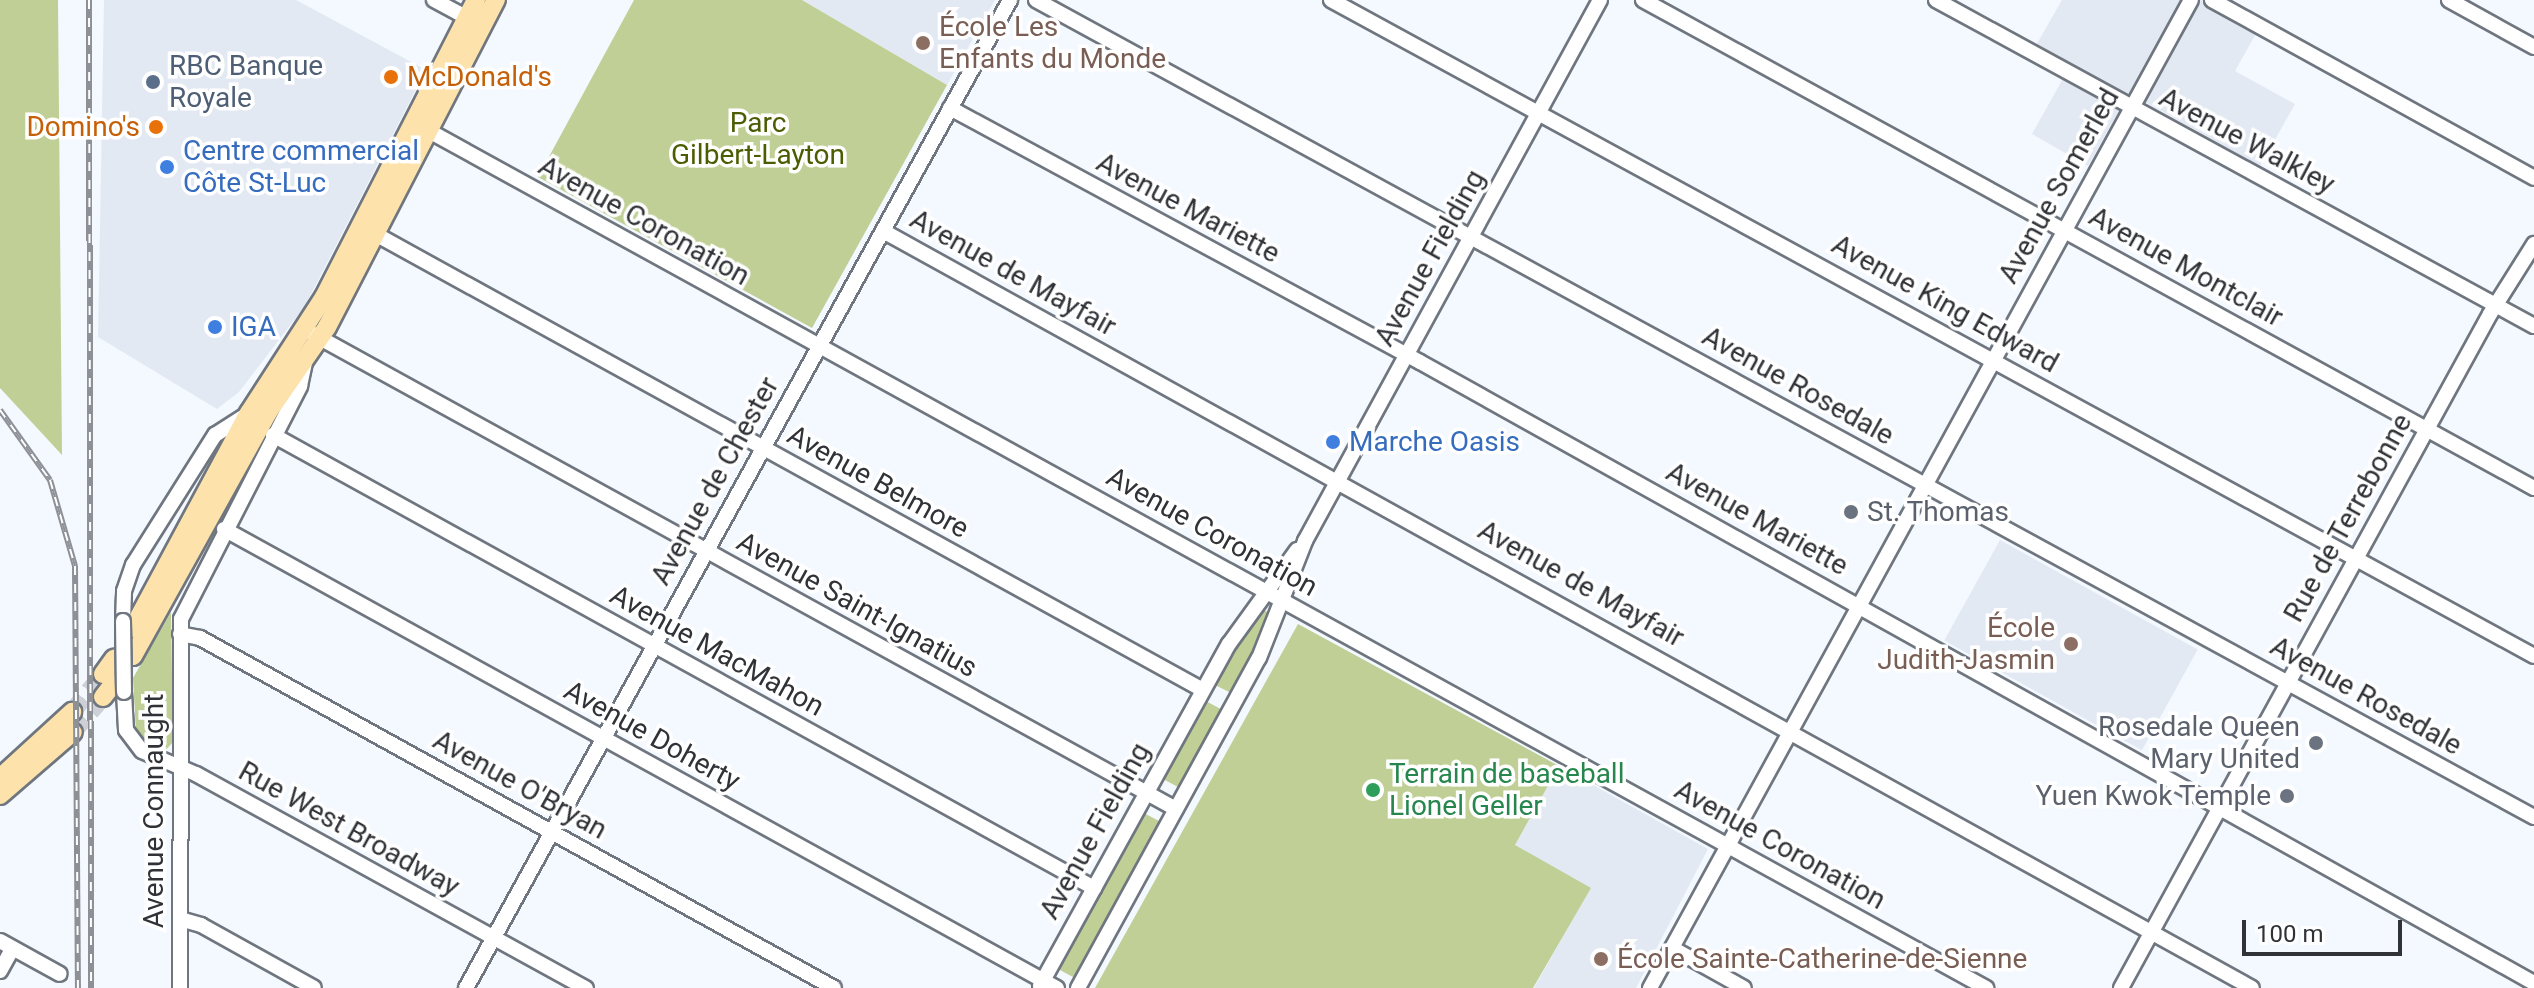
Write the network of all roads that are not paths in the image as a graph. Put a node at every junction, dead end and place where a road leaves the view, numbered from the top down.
1 (434, 0) edge
2 (476, 0) edge
3 (496, 0) edge
4 (1010, 0) edge
5 (1036, 0) edge
6 (1331, 0) edge
7 (1600, 0) edge
8 (1643, 0) edge
9 (1936, 0) edge
10 (2191, 0) edge
11 (2212, 0) edge
12 (2449, 0) edge
13 (475, 22) junction
14 (2534, 47) edge
15 (950, 108) junction
16 (2131, 109) junction
17 (1539, 113) junction
18 (421, 127) junction
19 (2534, 178) edge
20 (2065, 230) junction
21 (368, 231) junction
22 (883, 231) junction
23 (1471, 236) junction
24 (2534, 244) edge
25 (2494, 306) junction
26 (2534, 326) edge
27 (313, 334) junction
28 (818, 347) junction
29 (1406, 355) junction
30 (1994, 360) junction
31 (306, 361) junction
32 (249, 413) junction
33 (2427, 428) junction
34 (273, 435) junction
35 (763, 449) junction
36 (1339, 479) junction
37 (1925, 485) junction
38 (2534, 488) edge
39 (224, 529) junction
40 (1305, 541) junction
41 (706, 552) junction
42 (2355, 558) junction
43 (1265, 591) junction
44 (1284, 601) junction
45 (1859, 606) junction
46 (128, 624) junction
47 (180, 634) junction
48 (654, 646) junction
49 (133, 656) dead end
50 (2534, 656) edge
51 (2288, 683) junction
52 (1203, 690) junction
53 (72, 712) tunnel mouth
54 (1791, 730) junction
55 (73, 732) tunnel mouth
56 (603, 739) junction
57 (179, 768) junction
58 (0, 778) edge
59 (1147, 793) junction
60 (0, 795) edge
61 (2220, 807) junction
62 (1176, 809) junction
63 (2534, 817) edge
64 (551, 833) junction
65 (1728, 847) junction
66 (1094, 888) junction
67 (180, 919) junction
68 (2152, 932) junction
69 (494, 938) junction
70 (7, 944) edge
71 (1672, 948) junction
72 (0, 971) edge
73 (60, 974) dead end
74 (2534, 983) edge
75 (1041, 984) edge
76 (180, 988) edge
77 (314, 988) edge
78 (466, 988) edge
79 (586, 988) edge
80 (834, 988) edge
81 (1057, 988) edge
82 (1078, 988) edge
83 (1650, 988) edge
84 (1744, 988) edge
85 (1986, 988) edge
86 (2121, 988) edge
87 (2252, 988) edge

1 - 13 street
2 - 13 main road
3 - 13 main road
4 - 15 street, Avenue de Chester
5 - 23 street, Avenue Rosedale
6 - 17 street, Avenue King Edward
7 - 17 street, Avenue Fielding
8 - 20 street, Avenue Montclair
9 - 16 street, Avenue Walkley
10 - 16 street, Avenue Somerled
11 - 19 street
12 - 14 street
13 - 18 main road
15 - 22 street, Avenue de Chester
15 - 29 street, Avenue Mariette
16 - 20 street, Avenue Somerled
16 - 25 street, Avenue Walkley
17 - 23 street, Avenue Fielding
17 - 30 street, Avenue King Edward
18 - 21 main road
18 - 28 street, Avenue Coronation
20 - 30 street, Avenue Somerled
20 - 33 street, Avenue Montclair
21 - 27 main road
21 - 35 street, Avenue Belmore
22 - 28 street, Avenue de Chester
22 - 36 street, Avenue de Mayfair
23 - 29 street, Avenue Fielding
23 - 37 street, Avenue Rosedale
24 - 25 street, Rue de Terrebonne
25 - 26 street, Avenue Walkley
25 - 33 street, Rue de Terrebonne
27 - 31 main road
27 - 32 main road
27 - 41 street, Avenue Saint-Ignatius
28 - 35 street, Avenue de Chester
28 - 43 street, Avenue Coronation
29 - 36 street, Avenue Fielding
29 - 45 street, Avenue Mariette
30 - 37 street, Avenue Somerled
30 - 42 street, Avenue King Edward
31 - 34 street, Avenue Connaught
31 - 49 main road
32 - 46 main road
32 - 46 street
33 - 38 street, Avenue Montclair
33 - 42 street, Rue de Terrebonne
34 - 39 street, Avenue Connaught
34 - 48 street, Avenue MacMahon
35 - 41 street, Avenue de Chester
35 - 52 street, Avenue Belmore
36 - 40 street, Avenue Fielding
36 - 54 street, Avenue de Mayfair
37 - 45 street, Avenue Somerled
37 - 51 street, Avenue Rosedale
39 - 47 street, Avenue Connaught
39 - 56 street, Avenue Doherty
40 - 43 street, Avenue Fielding
40 - 44 street, Avenue Fielding
41 - 48 street, Avenue de Chester
41 - 59 street, Avenue Saint-Ignatius
42 - 50 street, Avenue King Edward
42 - 51 street, Rue de Terrebonne
43 - 44 street, Avenue Coronation
43 - 52 street, Avenue Fielding
44 - 62 street, Avenue Fielding
44 - 65 street, Avenue Coronation
45 - 54 street, Avenue Somerled
45 - 61 street, Avenue Mariette
46 - 57 street, Rue West Broadway, bridge
47 - 57 street, Avenue Connaught
47 - 64 street, Avenue O'Bryan
48 - 56 street, Avenue de Chester
48 - 66 street, Avenue MacMahon
51 - 61 street, Rue de Terrebonne
51 - 63 street, Avenue Rosedale
52 - 59 street, Avenue Fielding
53 - 58 main road
54 - 65 street, Avenue Somerled
54 - 68 street, Avenue de Mayfair
55 - 60 main road
56 - 64 street, Avenue de Chester
56 - 75 street, Avenue Doherty
57 - 67 street, Avenue Connaught
57 - 69 street, Rue West Broadway
59 - 62 street, Avenue Saint-Ignatius
59 - 66 street, Avenue Fielding
61 - 68 street, Rue de Terrebonne
61 - 74 street, Avenue Mariette
62 - 82 street, Avenue Fielding
64 - 69 street, Avenue de Chester
64 - 80 street, Avenue O'Bryan
65 - 71 street, Avenue Somerled
65 - 85 street, Avenue Coronation
66 - 75 street, Avenue Fielding
67 - 76 street, Avenue Connaught
67 - 77 street
68 - 86 street, Rue de Terrebonne
68 - 87 street, Avenue de Mayfair
69 - 78 street, Avenue de Chester
69 - 79 street, Rue West Broadway
70 - 72 street
70 - 73 street
71 - 83 street, Avenue Somerled
71 - 84 street
75 - 81 street, Avenue Doherty

